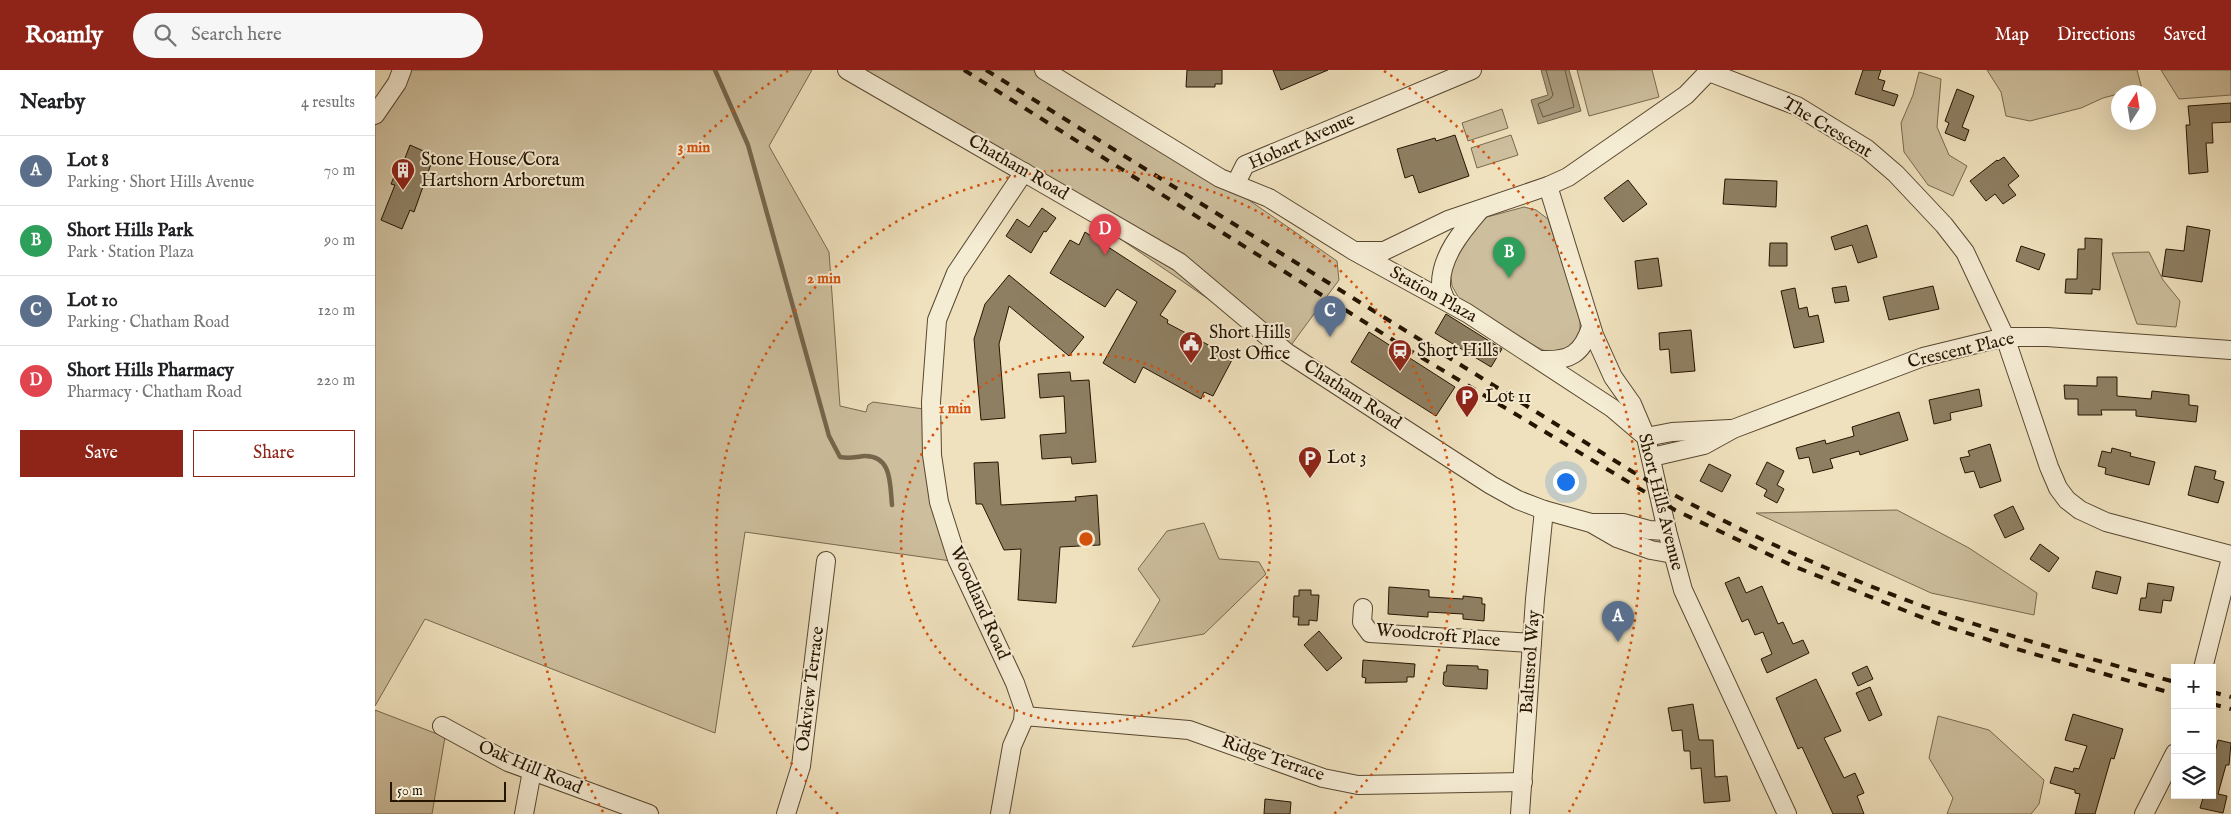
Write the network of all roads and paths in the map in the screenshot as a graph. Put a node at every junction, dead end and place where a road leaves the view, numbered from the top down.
1 (402, 70) edge
2 (847, 70) edge
3 (1472, 70) edge
4 (1709, 71) edge
5 (1049, 72) edge
6 (375, 115) edge
7 (1024, 172) junction
8 (1236, 183) junction
9 (1548, 186) junction
10 (1480, 210) junction
11 (1353, 251) junction
12 (1446, 301) junction
13 (1591, 327) junction
14 (2005, 337) junction
15 (2231, 350) edge
16 (1542, 360) junction
17 (1733, 430) junction
18 (1646, 437) junction
19 (1652, 457) junction
20 (1544, 510) junction
21 (1591, 523) junction
22 (1667, 532) junction
23 (1673, 554) junction
24 (2231, 557) edge
25 (826, 561) dead end
26 (1363, 608) dead end
27 (1533, 643) junction
28 (2204, 664) edge
29 (1024, 716) junction
30 (442, 726) dead end
31 (2174, 754) edge
32 (532, 772) junction
33 (1523, 782) junction
34 (524, 814) edge
35 (649, 814) edge
36 (786, 814) edge
37 (1000, 814) edge
38 (1520, 814) edge
39 (1787, 814) edge
40 (2144, 814) edge

1 - 6 street
2 - 7 street, Chatham Road
3 - 8 street, Hobart Avenue
4 - 9 street, The Crescent
4 - 14 street, The Crescent
5 - 8 street, Hobart Avenue
7 - 20 street, Chatham Road
7 - 29 street, Woodland Road
8 - 11 street, Station Plaza
9 - 10 street, The Crescent
9 - 13 street, Short Hills Avenue
10 - 11 street, The Crescent
10 - 12 street, The Crescent
11 - 12 street, Station Plaza
12 - 16 street, Station Plaza
13 - 16 street
13 - 18 street, Short Hills Avenue
14 - 15 street, Crescent Place
14 - 17 street, Crescent Place
14 - 24 street, The Crescent
16 - 18 street, Station Plaza
17 - 18 street, Crescent Place
17 - 19 street, Crescent Place
18 - 19 street, Short Hills Avenue
19 - 22 street, Short Hills Avenue
20 - 21 street, Chatham Road
20 - 27 street, Baltusrol Way
21 - 22 street, Chatham Road
21 - 23 street, Chatham Road
22 - 23 street, Short Hills Avenue
23 - 39 street, Short Hills Avenue
24 - 28 street
25 - 36 street, Oakview Terrace
26 - 27 street, Woodcroft Place
27 - 33 street, Baltusrol Way
29 - 33 street, Ridge Terrace
29 - 37 street
30 - 32 street, Oak Hill Road
31 - 40 street
32 - 34 street
32 - 35 street, Oak Hill Road
33 - 38 street, Baltusrol Way

